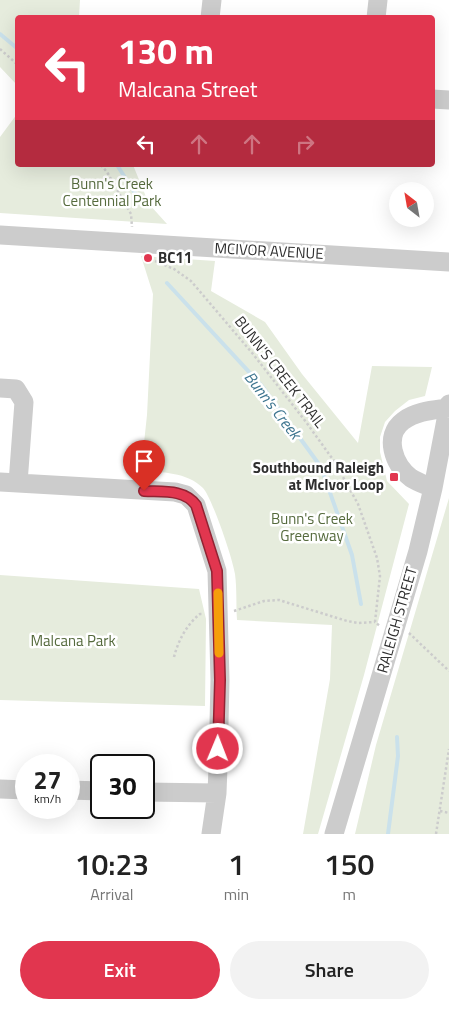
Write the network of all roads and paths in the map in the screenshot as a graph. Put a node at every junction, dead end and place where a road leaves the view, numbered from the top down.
1 (212, 0) edge
2 (378, 0) edge
3 (210, 15) edge
4 (376, 15) edge
5 (0, 48) edge
6 (15, 62) edge
7 (435, 99) edge
8 (449, 100) edge
9 (103, 167) edge
10 (0, 235) edge
11 (138, 243) junction
12 (449, 262) edge
13 (0, 388) edge
14 (449, 406) edge
15 (9, 483) edge
16 (433, 488) junction
17 (219, 616) junction
18 (375, 622) junction
19 (388, 627) junction
20 (174, 657) dead end
21 (449, 670) edge
22 (449, 749) edge
23 (0, 789) edge
24 (15, 790) edge
25 (155, 792) edge
26 (217, 793) junction
27 (440, 811) junction
28 (449, 813) edge
29 (211, 834) edge
30 (334, 834) edge
31 (436, 834) edge

1 - 3 street
2 - 4 street
5 - 6 path
7 - 8 street
9 - 11 path, BUNN'S CREEK TRAIL
10 - 11 street, MCIVOR AVENUE
11 - 12 street, MCIVOR AVENUE
11 - 18 path, BUNN'S CREEK TRAIL
13 - 15 street
14 - 16 street, RALEIGH STREET
14 - 16 street
15 - 17 street
16 - 19 street, RALEIGH STREET
17 - 18 path
17 - 20 path
17 - 26 street
18 - 19 path
19 - 21 path
19 - 30 street, RALEIGH STREET
22 - 27 path
23 - 24 street
25 - 26 street
26 - 29 street
27 - 28 path
27 - 31 path

